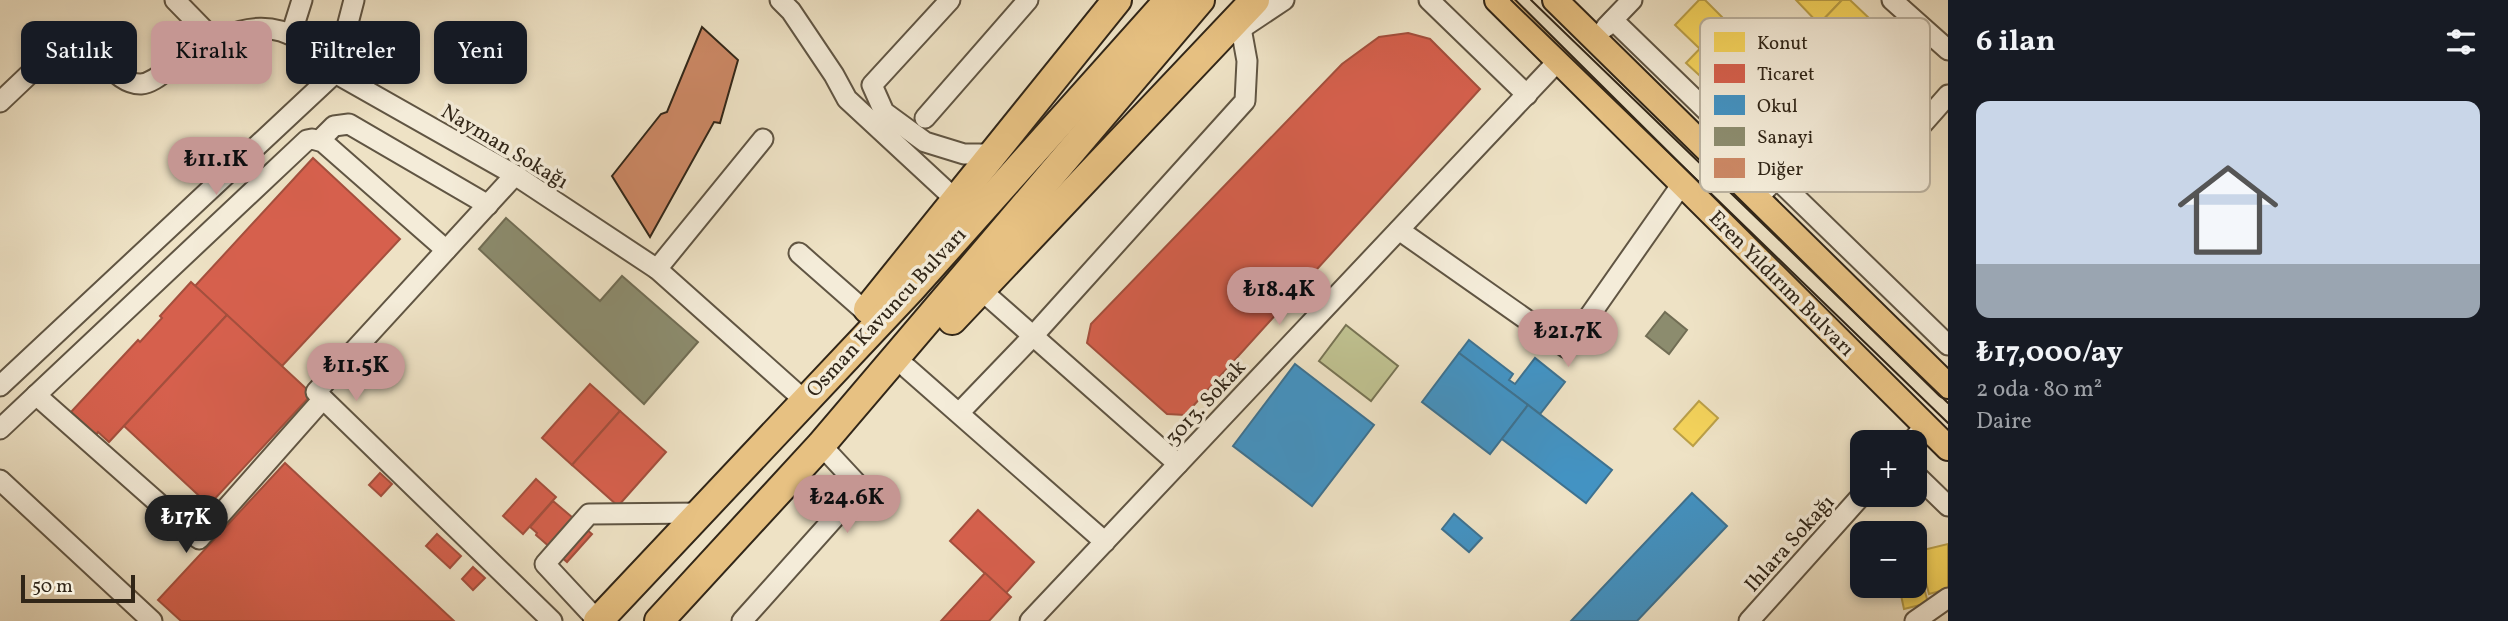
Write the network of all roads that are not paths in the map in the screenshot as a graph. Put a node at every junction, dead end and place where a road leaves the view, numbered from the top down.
1 (174, 0) edge
2 (302, 0) edge
3 (354, 0) edge
4 (780, 0) edge
5 (950, 0) edge
6 (1028, 0) edge
7 (1117, 0) edge
8 (1169, 0) edge
9 (1200, 0) edge
10 (1255, 0) edge
11 (1284, 0) edge
12 (1429, 0) edge
13 (1497, 0) edge
14 (1555, 0) edge
15 (1632, 0) edge
16 (1892, 0) edge
17 (1912, 18) edge
18 (1614, 20) junction
19 (195, 21) edge
20 (295, 21) edge
21 (349, 21) edge
22 (1241, 28) junction
23 (1930, 34) edge
24 (1595, 39) junction
25 (1948, 50) edge
26 (1206, 51) junction
27 (1558, 61) junction
28 (151, 81) edge
29 (323, 84) edge
30 (354, 84) edge
31 (1527, 95) junction
32 (1948, 95) edge
33 (0, 102) edge
34 (1700, 104) edge
35 (1930, 115) edge
36 (925, 118) dead end
37 (763, 139) dead end
38 (320, 140) junction
39 (1700, 143) edge
40 (993, 154) junction
41 (515, 175) junction
42 (1682, 184) junction
43 (1750, 192) edge
44 (1763, 192) edge
45 (1791, 192) edge
46 (1757, 199) junction
47 (956, 200) junction
48 (488, 205) junction
49 (1399, 230) junction
50 (446, 250) junction
51 (799, 253) dead end
52 (657, 269) junction
53 (981, 290) junction
54 (866, 312) junction
55 (1033, 336) junction
56 (1946, 338) edge
57 (907, 368) junction
58 (0, 386) edge
59 (1948, 386) edge
60 (36, 395) junction
61 (323, 399) junction
62 (804, 400) junction
63 (959, 413) junction
64 (0, 429) edge
65 (1914, 430) edge
66 (1927, 438) edge
67 (821, 445) junction
68 (1948, 448) edge
69 (1178, 464) junction
70 (0, 480) edge
71 (1927, 486) edge
72 (1948, 506) edge
73 (1851, 507) edge
74 (702, 513) junction
75 (1105, 542) junction
76 (1948, 598) edge
77 (1750, 620) edge
78 (152, 621) edge
79 (552, 621) edge
80 (598, 621) edge
81 (659, 621) edge
82 (742, 621) edge
83 (1030, 621) edge
84 (1915, 621) edge

1 - 19 street
2 - 20 street
3 - 21 street
4 - 47 street
5 - 40 street
6 - 36 street
7 - 40 highway
8 - 62 highway, Osman Kavuncu Bulvarı
9 - 67 highway, Osman Kavuncu Bulvarı
10 - 26 highway
11 - 22 street
12 - 31 street
13 - 27 main road, Eren Yıldırım Bulvarı
14 - 24 main road, Eren Yıldırım Bulvarı
15 - 18 street
16 - 17 street
18 - 24 street
18 - 34 street
22 - 26 street
22 - 55 street
23 - 25 street
24 - 39 main road, Eren Yıldırım Bulvarı
26 - 53 highway
27 - 31 street, 3013. Sokak
27 - 42 main road, Eren Yıldırım Bulvarı
28 - 33 street
29 - 58 street
30 - 41 street, Nayman Sokağı
31 - 49 street, 3013. Sokak
32 - 35 street
37 - 52 street
38 - 48 street
38 - 50 street
38 - 60 street
40 - 47 highway
41 - 48 street
41 - 52 street, Nayman Sokağı
42 - 49 street
42 - 65 main road, Eren Yıldırım Bulvarı
43 - 46 main road, Eren Yıldırım Bulvarı
44 - 46 street
45 - 56 street
46 - 59 main road, Eren Yıldırım Bulvarı
47 - 54 highway
48 - 50 street
49 - 69 street, 3013. Sokak
50 - 61 street
51 - 54 street
52 - 62 street, Nayman Sokağı
53 - 55 street
53 - 57 highway
54 - 62 highway
55 - 63 street
55 - 69 street
57 - 63 street
57 - 67 highway
60 - 61 street
60 - 64 street
61 - 79 street
62 - 74 highway, Osman Kavuncu Bulvarı
63 - 75 street
66 - 68 main road, Eren Yıldırım Bulvarı
67 - 81 highway, Osman Kavuncu Bulvarı
67 - 82 street
69 - 75 street, 3013. Sokak
70 - 78 street
71 - 72 street
73 - 77 street, Ihlara Sokağı
74 - 80 highway, Osman Kavuncu Bulvarı
74 - 80 street
75 - 83 street, 3013. Sokak
76 - 84 street

